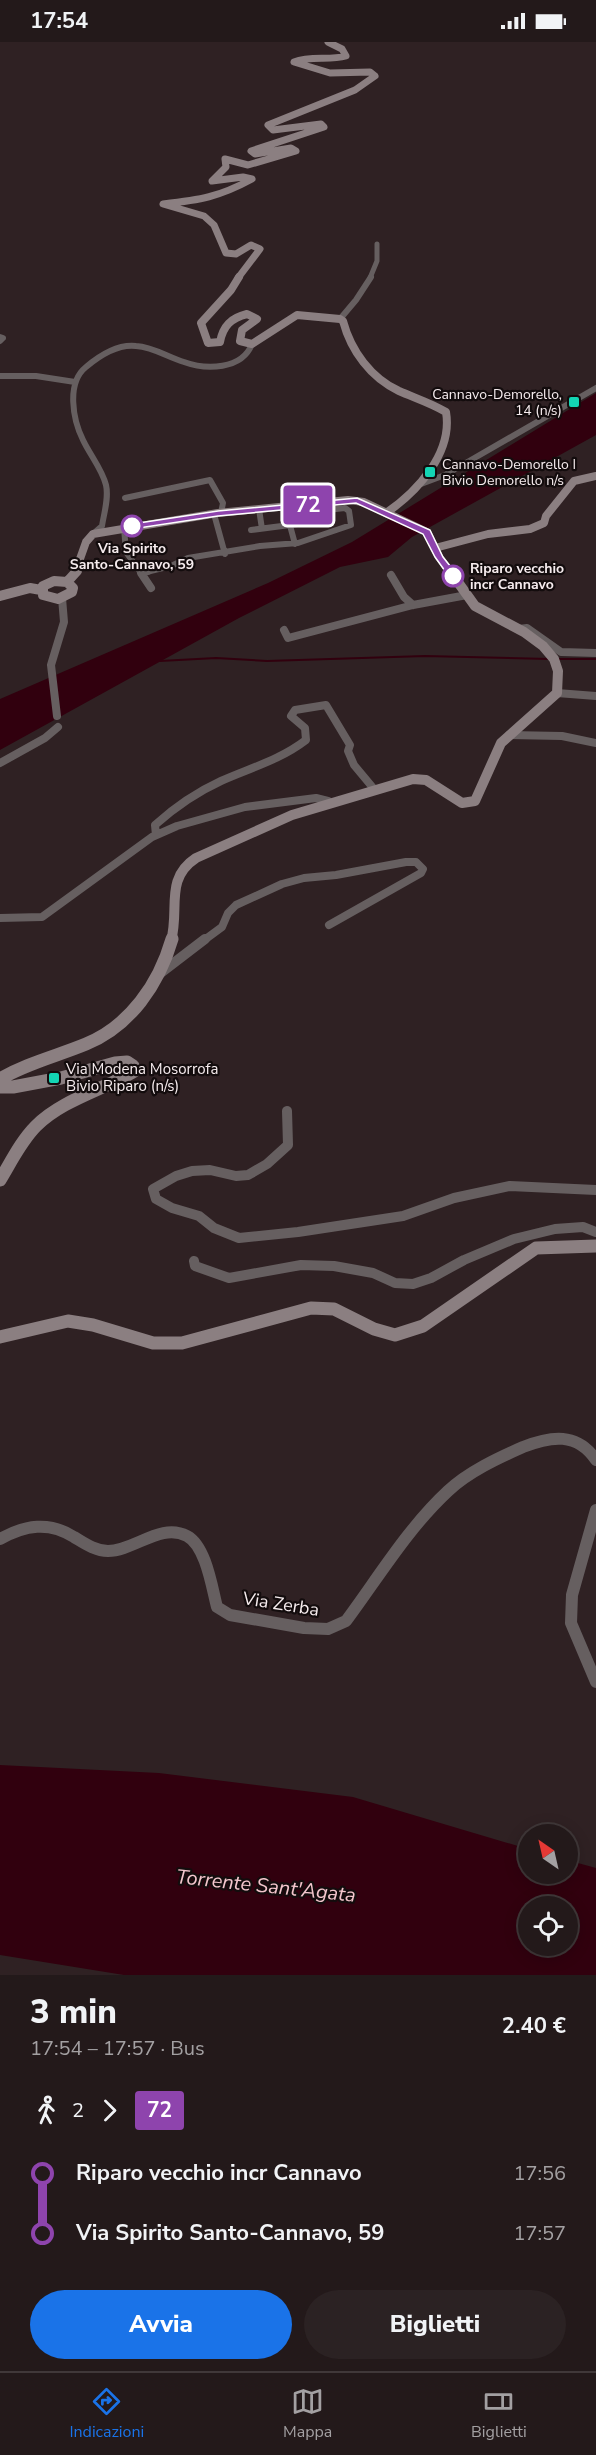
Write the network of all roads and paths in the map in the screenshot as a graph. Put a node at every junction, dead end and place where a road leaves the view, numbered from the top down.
1 (328, 42) edge
2 (376, 244) dead end
3 (340, 319) junction
4 (252, 344) junction
5 (0, 376) edge
6 (75, 382) junction
7 (596, 388) edge
8 (596, 476) edge
9 (421, 484) junction
10 (125, 498) dead end
11 (285, 507) junction
12 (308, 508) junction
13 (259, 509) junction
14 (218, 513) junction
15 (388, 514) junction
16 (313, 522) junction
17 (290, 524) junction
18 (124, 528) junction
19 (265, 528) junction
20 (251, 530) dead end
21 (93, 534) junction
22 (318, 537) junction
23 (295, 544) junction
24 (271, 547) junction
25 (435, 548) junction
26 (225, 554) junction
27 (141, 573) junction
28 (391, 575) dead end
29 (67, 582) junction
30 (151, 588) dead end
31 (41, 590) junction
32 (467, 595) junction
33 (0, 596) edge
34 (63, 598) junction
35 (413, 605) junction
36 (284, 630) dead end
37 (521, 630) junction
38 (596, 653) edge
39 (557, 693) junction
40 (596, 696) edge
41 (57, 716) dead end
42 (58, 727) dead end
43 (509, 735) junction
44 (596, 743) edge
45 (0, 763) edge
46 (374, 789) junction
47 (328, 801) junction
48 (156, 835) junction
49 (0, 918) edge
50 (329, 925) dead end
51 (156, 977) junction
52 (0, 1079) edge
53 (0, 1087) edge
54 (287, 1111) dead end
55 (0, 1180) edge
56 (596, 1190) edge
57 (596, 1232) edge
58 (596, 1246) edge
59 (194, 1261) dead end
60 (0, 1337) edge
61 (596, 1460) edge
62 (596, 1510) edge
63 (0, 1539) edge
64 (596, 1682) edge

1 - 4 street
2 - 3 street
3 - 4 street
3 - 9 street
4 - 6 street
5 - 6 street
6 - 21 street
7 - 9 street
8 - 25 street
9 - 15 street
10 - 14 street
11 - 12 street
11 - 13 street
11 - 17 street
12 - 15 street
12 - 16 street
12 - 22 street
13 - 14 street
13 - 19 street
14 - 18 street
14 - 26 street
15 - 25 street
16 - 17 street
16 - 22 street
17 - 19 street
17 - 23 street
18 - 21 street
18 - 27 street
19 - 20 street
19 - 24 street
21 - 29 street
22 - 23 street
23 - 24 street
24 - 26 street
25 - 32 street
26 - 27 street
27 - 30 street
28 - 35 street
29 - 31 street
29 - 34 street
31 - 33 street
31 - 34 street
32 - 35 street
32 - 37 street
34 - 41 street
35 - 36 street
37 - 38 street
37 - 39 street
39 - 40 street
39 - 43 street
42 - 45 street
43 - 44 street
43 - 46 street
46 - 47 street
46 - 48 street
47 - 48 street
47 - 51 street
48 - 49 street
50 - 51 street
51 - 52 street
53 - 55 street
54 - 56 street
57 - 59 street
58 - 60 street
61 - 63 street, Via Zerba
62 - 64 street

